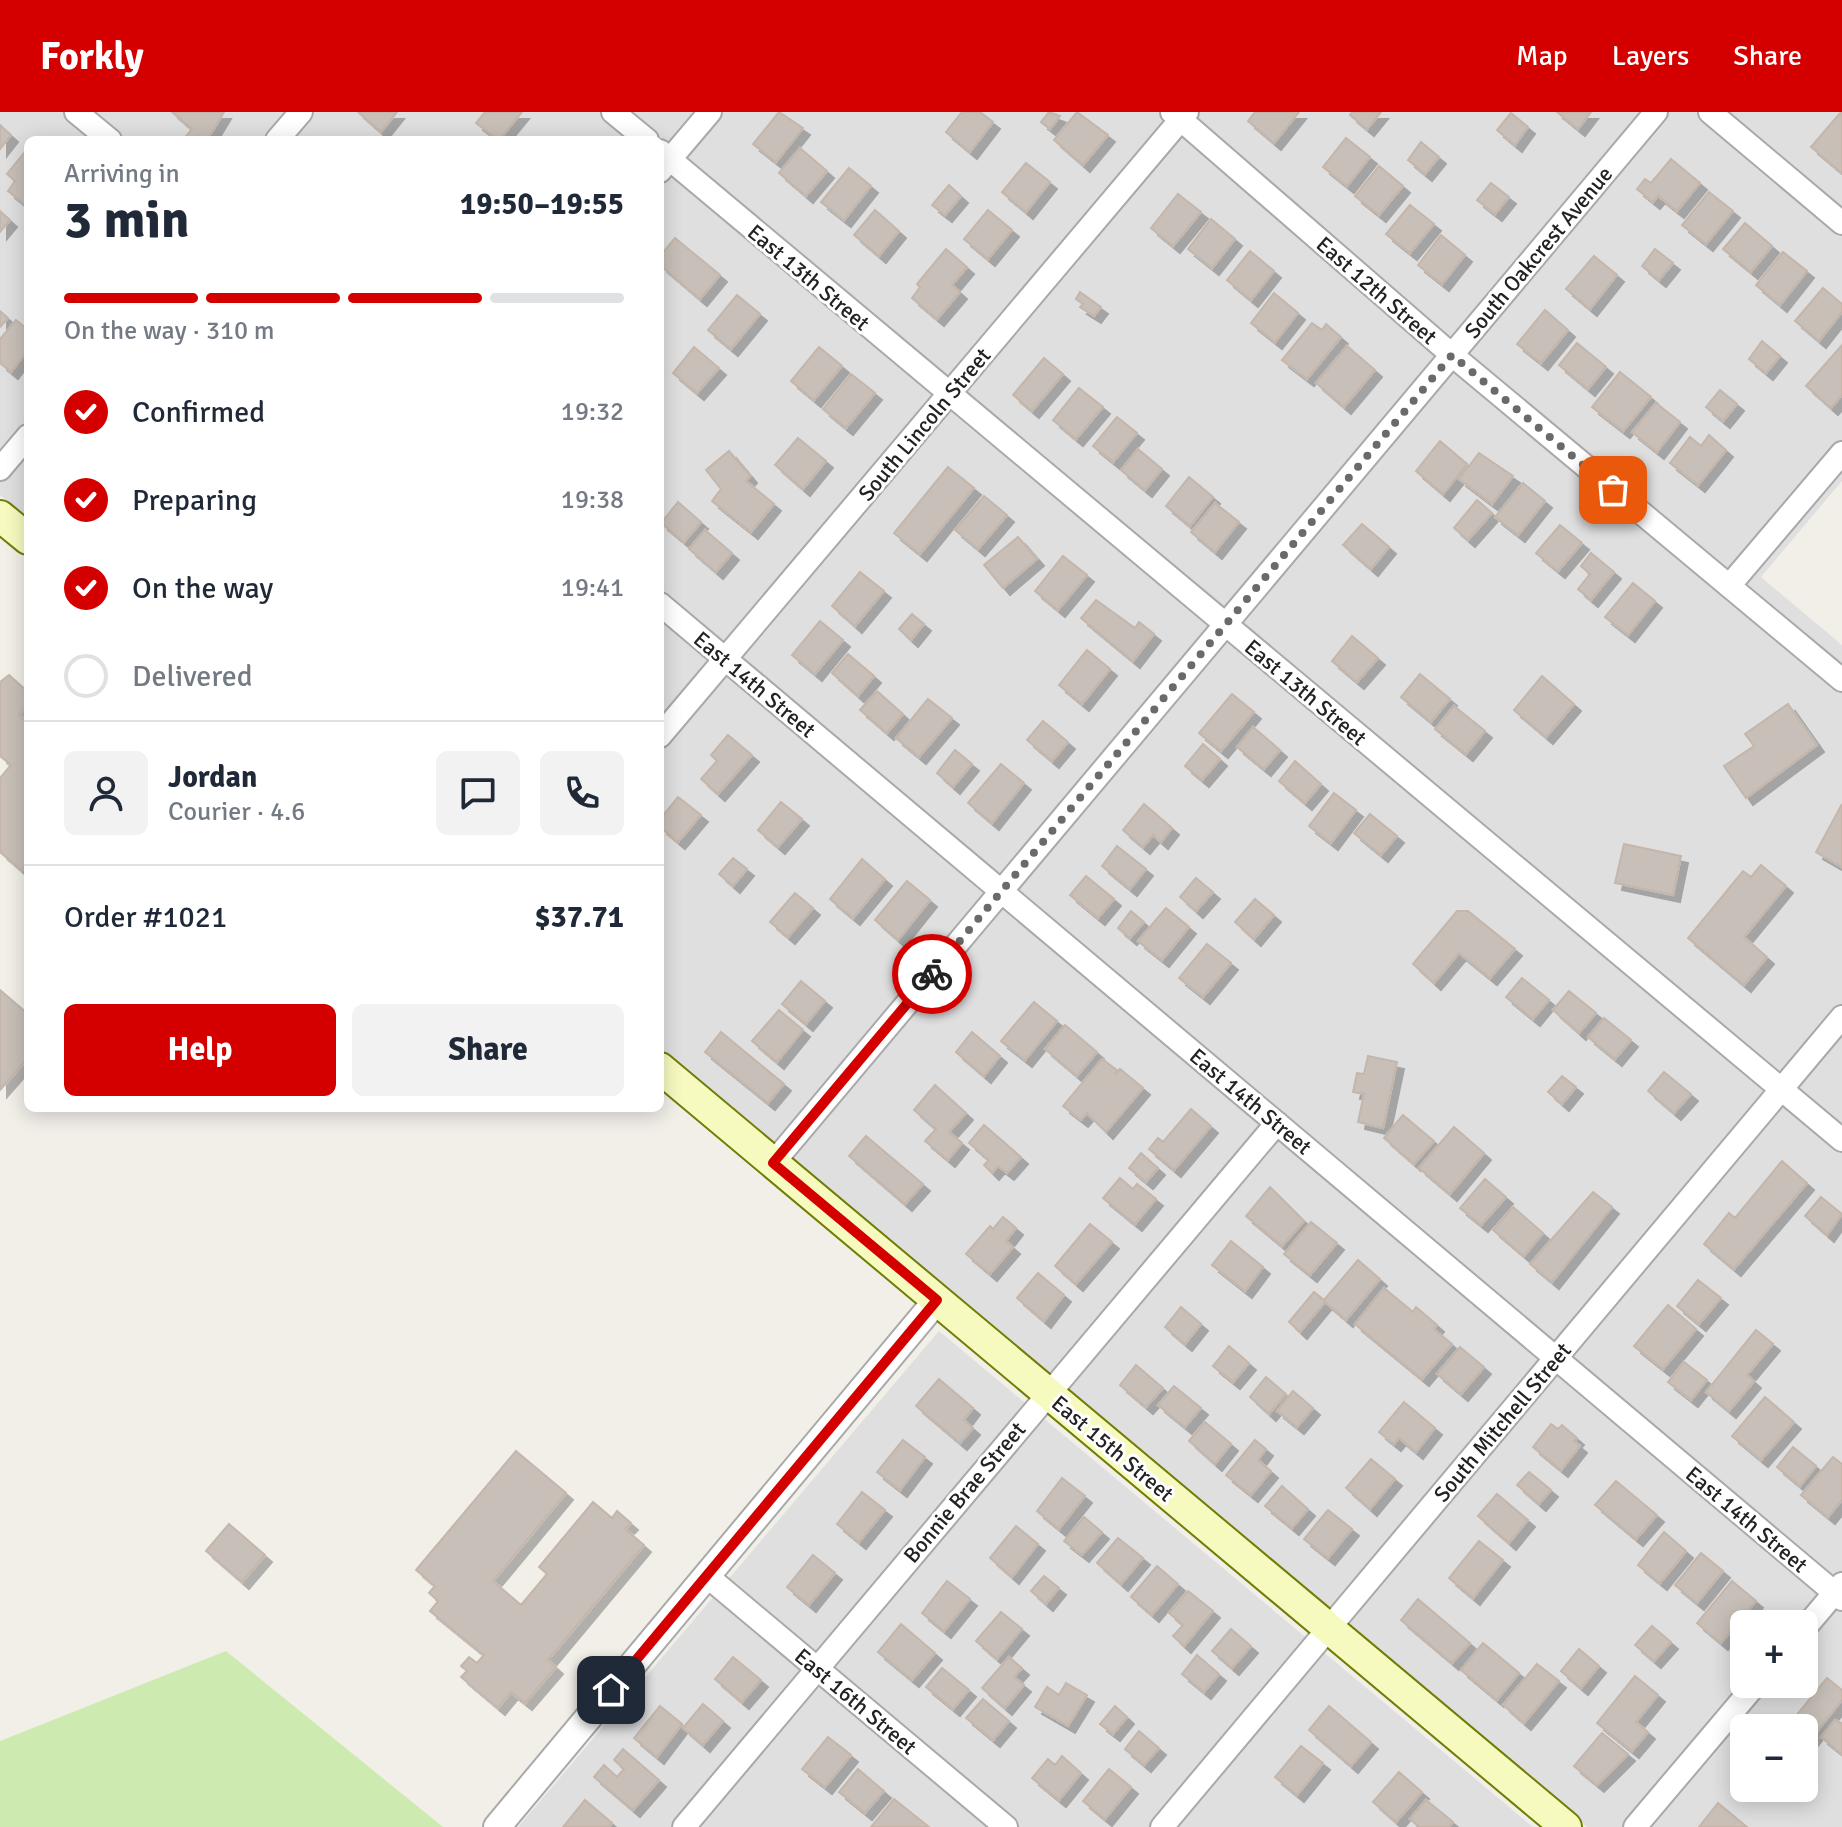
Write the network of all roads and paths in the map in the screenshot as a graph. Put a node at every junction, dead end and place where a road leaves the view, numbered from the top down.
1 (76, 112) edge
2 (301, 112) edge
3 (613, 112) edge
4 (710, 112) edge
5 (1656, 112) edge
6 (1710, 112) edge
7 (1180, 114) edge
8 (105, 136) edge
9 (280, 136) edge
10 (642, 136) edge
11 (664, 160) edge
12 (664, 162) edge
13 (1842, 223) edge
14 (1452, 355) junction
15 (949, 394) junction
16 (24, 441) edge
17 (1842, 453) edge
18 (0, 469) edge
19 (0, 516) edge
20 (24, 536) edge
21 (1729, 586) junction
22 (664, 607) edge
23 (1225, 625) junction
24 (725, 659) junction
25 (1842, 680) edge
26 (664, 731) edge
27 (1001, 891) junction
28 (1842, 1017) edge
29 (664, 1071) edge
30 (1782, 1089) junction
31 (1277, 1123) junction
32 (1842, 1140) edge
33 (773, 1163) junction
34 (937, 1300) junction
35 (1556, 1358) junction
36 (1047, 1392) junction
37 (707, 1576) junction
38 (1840, 1592) edge
39 (1818, 1615) edge
40 (1329, 1628) junction
41 (817, 1668) junction
42 (1744, 1698) edge
43 (497, 1827) edge
44 (684, 1827) edge
45 (1006, 1827) edge
46 (1162, 1827) edge
47 (1566, 1827) edge
48 (1635, 1827) edge

1 - 8 street
2 - 9 street
3 - 10 street
4 - 11 street
5 - 14 street, South Oakcrest Avenue
6 - 13 street
7 - 14 street, East 12th Street
7 - 15 street, South Lincoln Street
12 - 15 street, East 13th Street
14 - 21 street, East 12th Street
14 - 23 street, South Oakcrest Avenue
15 - 23 street, East 13th Street
15 - 24 street, South Lincoln Street
16 - 18 street
17 - 21 street
19 - 20 main road
21 - 25 street, East 12th Street
22 - 24 street, East 14th Street
23 - 27 street, South Oakcrest Avenue
23 - 30 street, East 13th Street
24 - 26 street, South Lincoln Street
24 - 27 street, East 14th Street
27 - 31 street, East 14th Street
27 - 33 street, South Oakcrest Avenue
28 - 30 street, South Mitchell Street
29 - 33 main road, East 15th Street
30 - 32 street, East 13th Street
30 - 35 street, South Mitchell Street
31 - 35 street, East 14th Street
31 - 36 street, Bonnie Brae Street
33 - 34 main road, East 15th Street
34 - 36 main road, East 15th Street
34 - 37 street
35 - 38 street, East 14th Street
35 - 40 street, South Mitchell Street
36 - 40 main road, East 15th Street
36 - 41 street, Bonnie Brae Street
37 - 41 street, East 16th Street
37 - 43 street
38 - 39 street
40 - 46 street, South Mitchell Street
40 - 47 main road, East 15th Street
41 - 44 street, Bonnie Brae Street
41 - 45 street, East 16th Street
42 - 48 street

